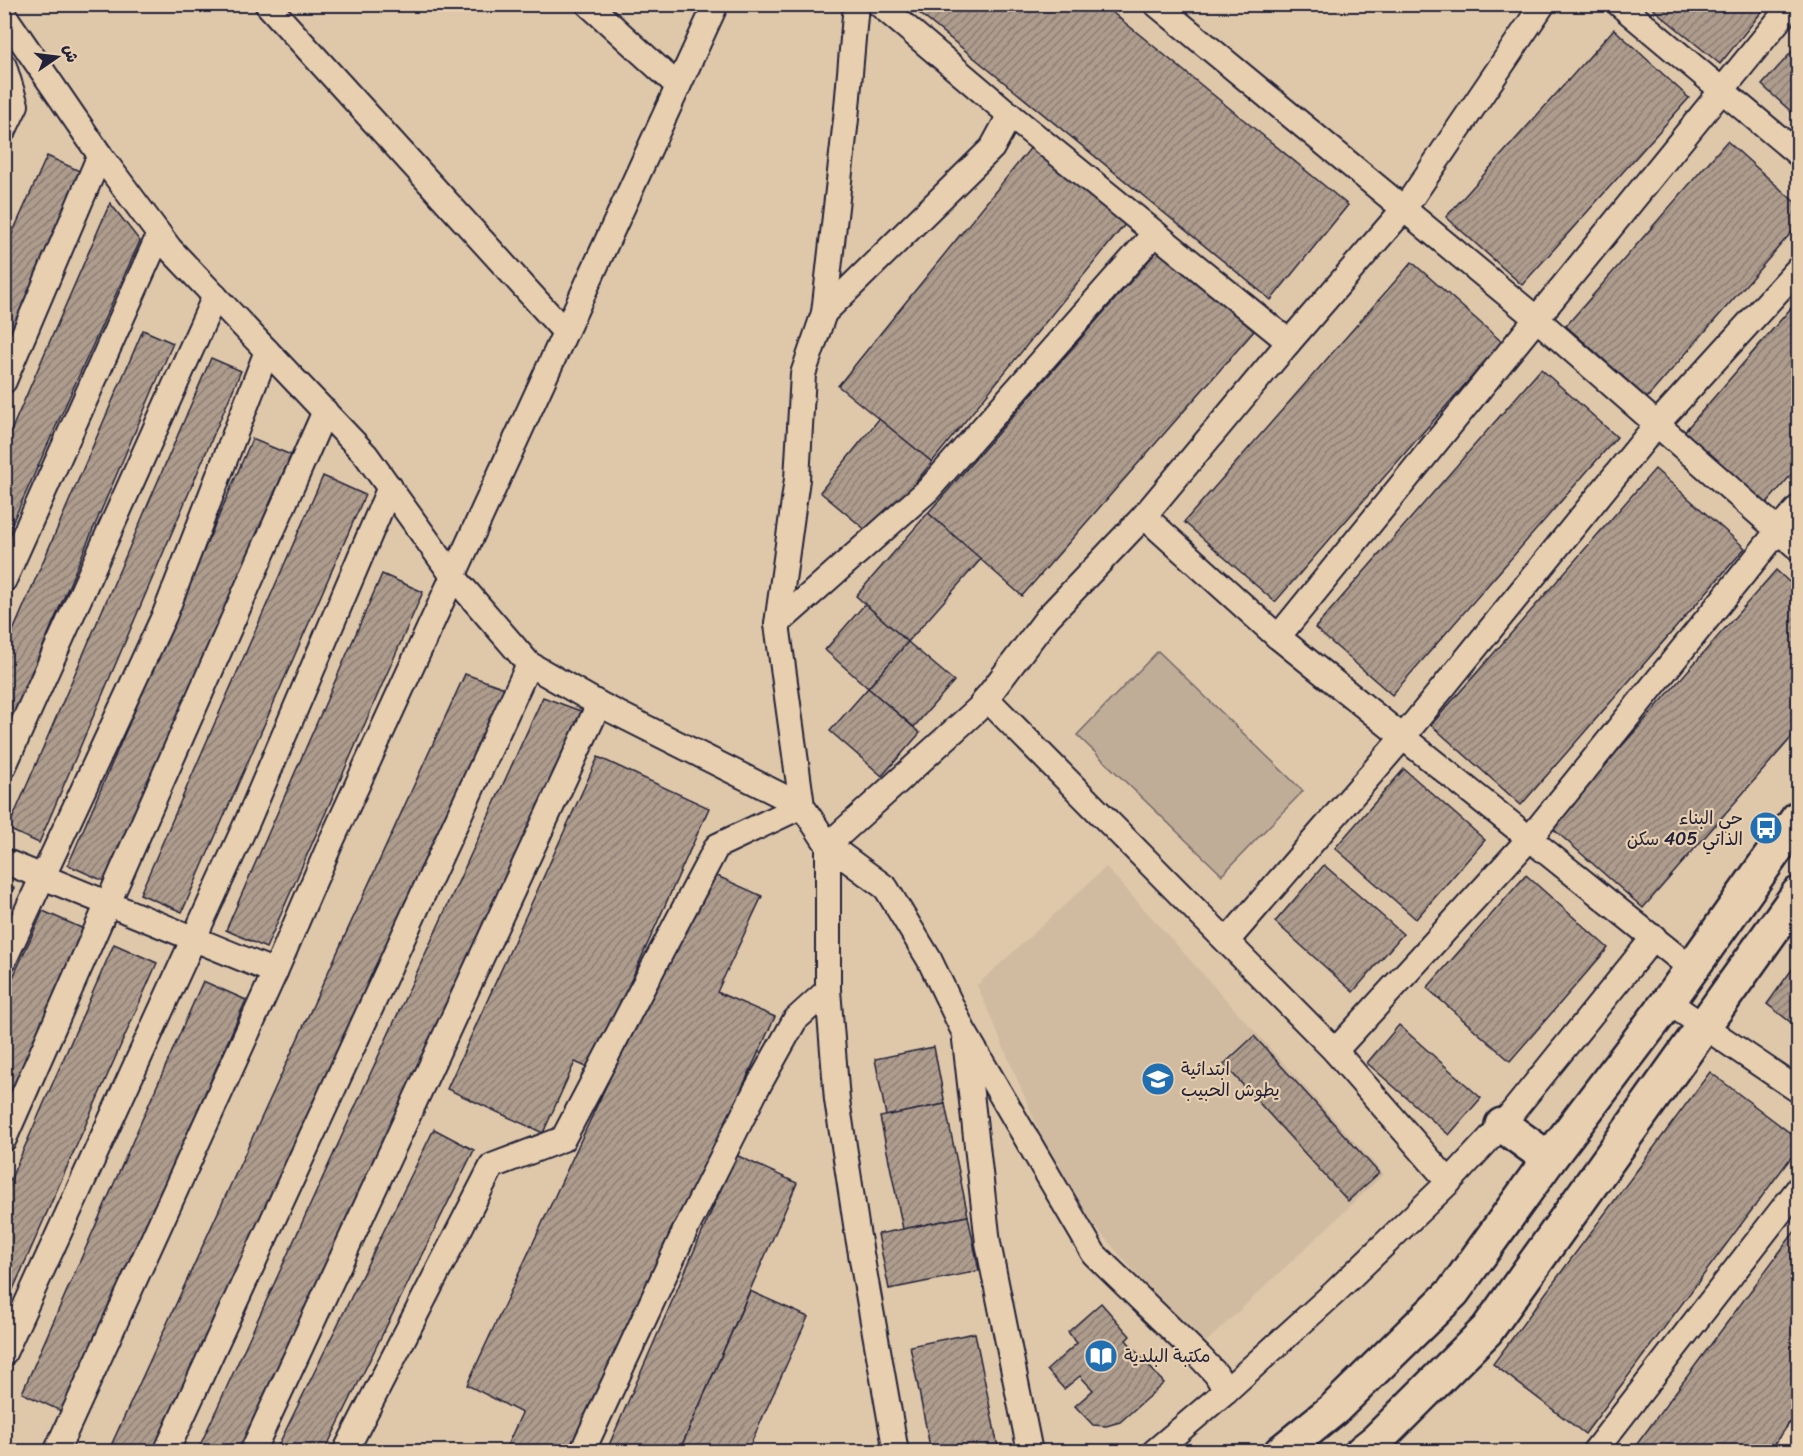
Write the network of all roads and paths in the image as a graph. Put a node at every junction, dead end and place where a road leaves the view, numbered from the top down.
1 (267, 4) edge
2 (588, 4) edge
3 (716, 4) edge
4 (856, 4) edge
5 (879, 4) edge
6 (1156, 4) edge
7 (1543, 4) edge
8 (1619, 4) edge
9 (1792, 4) edge
10 (4, 15) edge
11 (4, 66) edge
12 (678, 86) junction
13 (1722, 91) junction
14 (1010, 115) junction
15 (4, 130) edge
16 (1798, 154) edge
17 (100, 155) junction
18 (1404, 209) junction
19 (1155, 233) junction
20 (159, 234) junction
21 (1798, 269) edge
22 (214, 296) junction
23 (824, 313) junction
24 (1538, 320) junction
25 (565, 332) junction
26 (1289, 342) junction
27 (267, 351) junction
28 (4, 381) edge
29 (325, 411) junction
30 (1657, 424) junction
31 (390, 487) junction
32 (1798, 508) edge
33 (1144, 516) junction
34 (1778, 531) junction
35 (1798, 548) edge
36 (453, 576) junction
37 (4, 580) edge
38 (777, 624) junction
39 (1278, 637) junction
40 (529, 664) junction
41 (986, 698) junction
42 (598, 704) junction
43 (1403, 736) junction
44 (4, 766) edge
45 (802, 806) junction
46 (1798, 818) edge
47 (1530, 838) junction
48 (828, 845) junction
49 (4, 861) edge
50 (43, 876) junction
51 (1798, 894) edge
52 (109, 904) junction
53 (1654, 937) junction
54 (194, 939) junction
55 (1227, 941) junction
56 (4, 960) edge
57 (1692, 969) junction
58 (275, 972) junction
59 (828, 990) junction
60 (1668, 1002) junction
61 (1705, 1026) junction
62 (963, 1030) junction
63 (1335, 1051) junction
64 (1798, 1090) edge
65 (1502, 1125) junction
66 (4, 1139) edge
67 (1549, 1159) junction
68 (1449, 1182) junction
69 (1798, 1189) edge
70 (4, 1353) edge
71 (1226, 1391) junction
72 (1798, 1433) edge
73 (56, 1452) edge
74 (166, 1452) edge
75 (252, 1452) edge
76 (345, 1452) edge
77 (582, 1452) edge
78 (896, 1452) edge
79 (1030, 1452) edge
80 (1154, 1452) edge
81 (1281, 1452) edge
82 (1362, 1452) edge
83 (1594, 1452) edge
84 (1785, 1452) edge

1 - 25 street
2 - 12 street
3 - 12 street
4 - 23 street
5 - 14 street
6 - 18 street
7 - 18 street
8 - 13 street
9 - 13 street
10 - 17 street
11 - 15 street
12 - 25 street
13 - 16 street
13 - 24 street
14 - 19 street
14 - 23 street
17 - 20 street
17 - 28 street
18 - 24 street
18 - 26 street
19 - 26 street
19 - 38 street
20 - 22 street
20 - 37 street
21 - 30 street
22 - 27 street
22 - 44 street
23 - 38 street
24 - 30 street
24 - 39 street
25 - 36 street
26 - 33 street
27 - 29 street
27 - 50 street
29 - 31 street
29 - 52 street
30 - 34 street
30 - 43 street
31 - 36 street
31 - 54 street
32 - 34 street
33 - 39 street
33 - 41 street
34 - 35 street
34 - 47 street
36 - 40 street
36 - 58 street
38 - 45 street
39 - 43 street
40 - 42 street
40 - 74 street
41 - 48 street
41 - 55 street
42 - 45 street
42 - 75 street
43 - 47 street
43 - 55 street
45 - 48 street
45 - 76 street
46 - 57 main road
47 - 53 street
47 - 63 street
48 - 59 street
48 - 62 street
49 - 50 street
50 - 52 street
50 - 56 street
51 - 61 main road
52 - 54 street
52 - 66 street
53 - 57 street
53 - 65 street
54 - 58 street
54 - 70 street
55 - 63 street
57 - 60 main road
58 - 73 street
59 - 77 street
59 - 78 street
60 - 61 street
60 - 67 main road
61 - 64 street
61 - 82 main road
62 - 71 street
62 - 79 street
63 - 68 street
65 - 67 main road
65 - 68 street
67 - 81 main road
68 - 71 street
69 - 83 street
71 - 80 street
72 - 84 street

